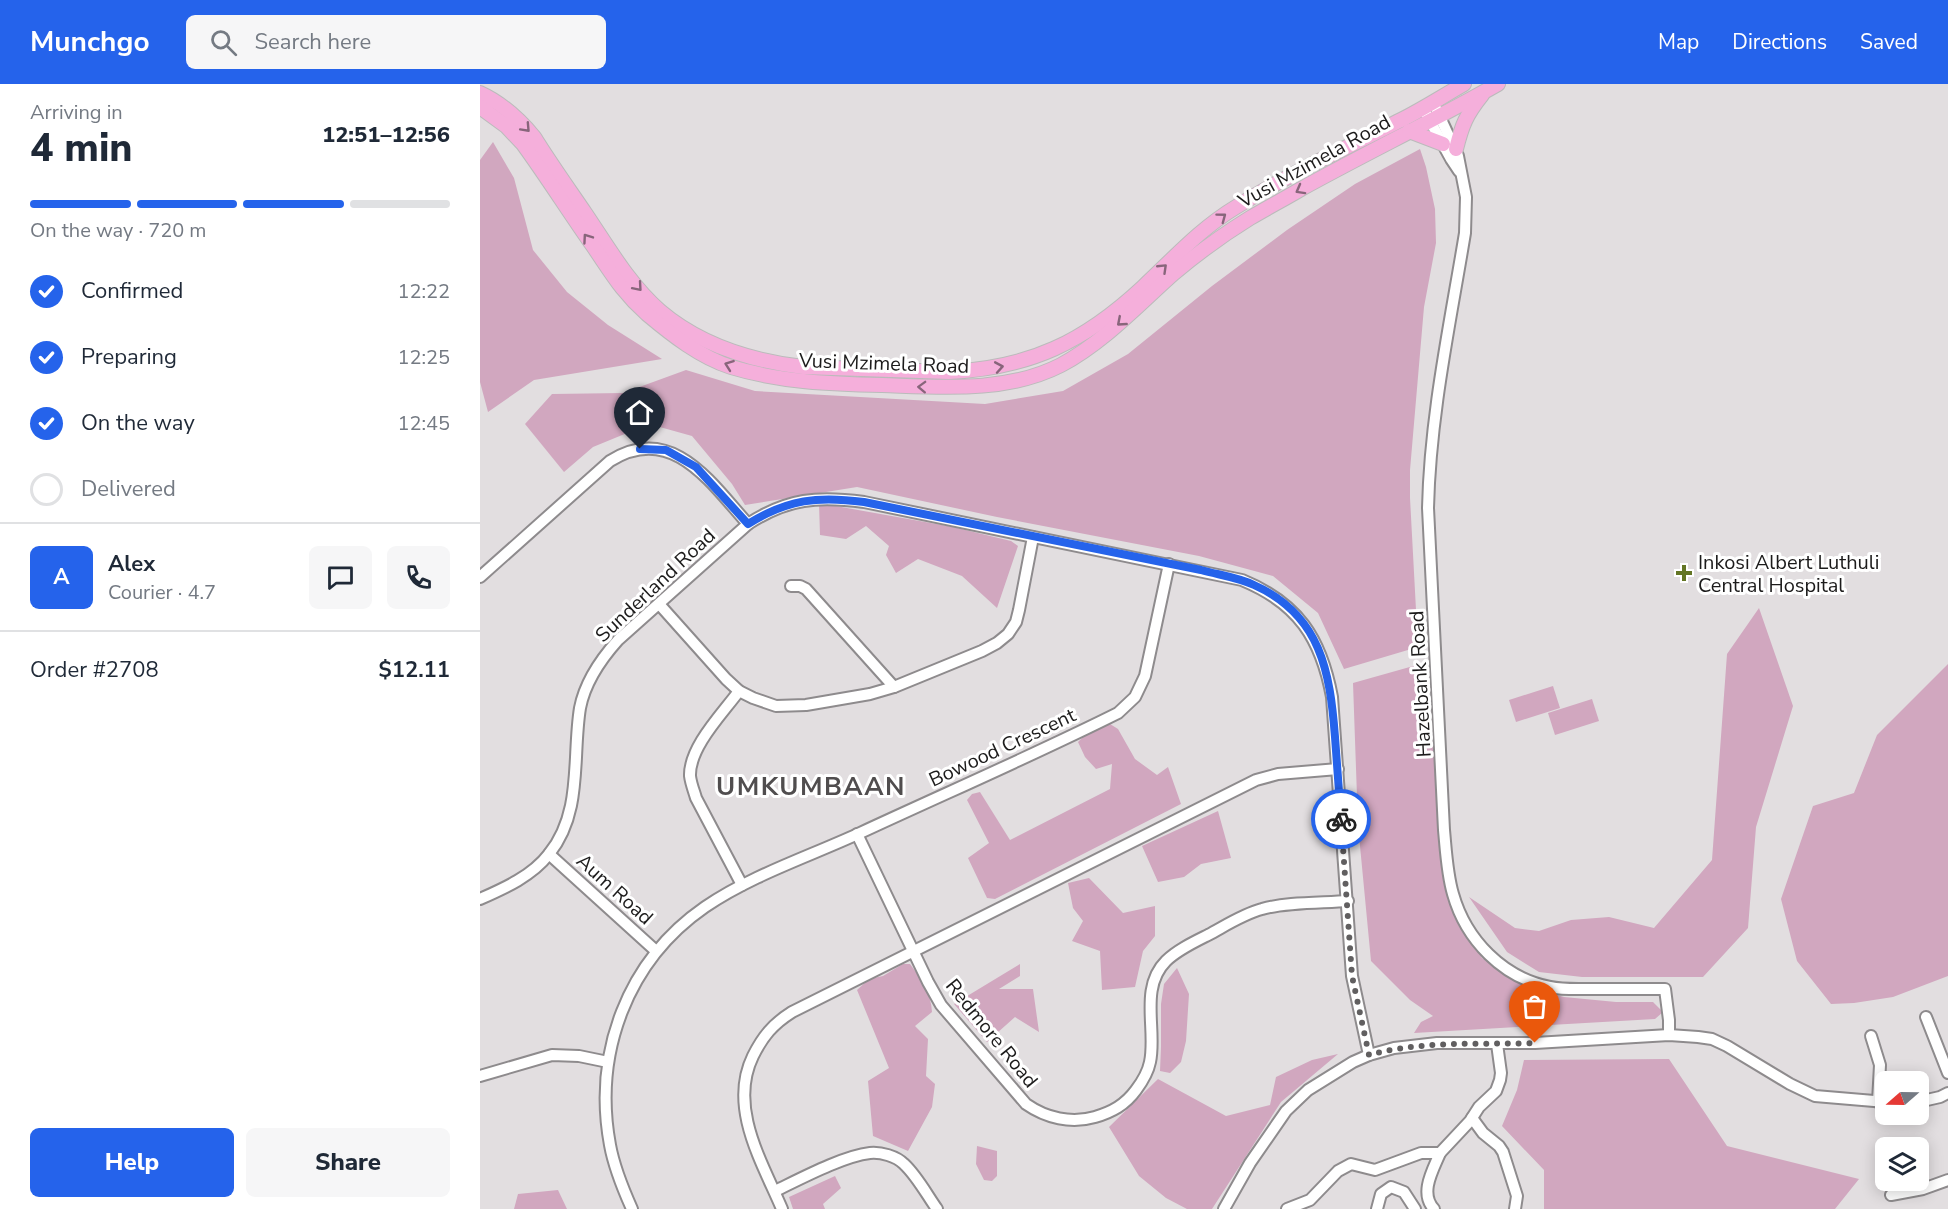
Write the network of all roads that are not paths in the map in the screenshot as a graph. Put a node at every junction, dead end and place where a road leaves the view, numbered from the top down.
1 (1464, 84) edge
2 (1498, 84) edge
3 (1485, 91) junction
4 (480, 93) edge
5 (480, 106) edge
6 (1431, 111) junction
7 (1409, 131) junction
8 (1449, 147) junction
9 (748, 524) junction
10 (1034, 537) junction
11 (1169, 564) junction
12 (480, 577) edge
13 (791, 586) dead end
14 (659, 604) junction
15 (894, 687) junction
16 (739, 691) junction
17 (1338, 769) junction
18 (857, 834) junction
19 (549, 854) junction
20 (742, 885) junction
21 (480, 899) edge
22 (1348, 901) junction
23 (656, 951) junction
24 (915, 951) junction
25 (1926, 1017) dead end
26 (1669, 1035) junction
27 (1871, 1036) dead end
28 (1497, 1044) junction
29 (1369, 1055) junction
30 (608, 1062) junction
31 (1880, 1071) edge
32 (1948, 1072) edge
33 (480, 1076) edge
34 (1948, 1093) edge
35 (1875, 1101) edge
36 (1929, 1101) edge
37 (1472, 1118) junction
38 (1440, 1153) junction
39 (1948, 1180) edge
40 (774, 1191) junction
41 (1891, 1195) dead end
42 (1430, 1208) edge
43 (632, 1209) edge
44 (782, 1209) edge
45 (937, 1209) edge
46 (1224, 1209) edge
47 (1287, 1209) edge
48 (1377, 1209) edge
49 (1415, 1209) edge
50 (1515, 1209) edge

1 - 6 main road, Vusi Mzimela Road
2 - 3 main road, Vusi Mzimela Road
3 - 6 main road, Vusi Mzimela Road
3 - 8 main road
4 -> 6 main road, Vusi Mzimela Road
7 -> 5 main road, Vusi Mzimela Road
6 - 7 main road, Vusi Mzimela Road
6 - 8 street, Hazelbank Road
7 - 8 main road
8 - 26 street, Hazelbank Road
9 - 10 street, Sunderland Road
9 - 12 street
9 - 14 street, Sunderland Road
10 - 11 street, Sunderland Road
10 - 15 street
11 - 17 street, Sunderland Road
11 - 18 street, Bowood Crescent
13 - 15 street
14 - 16 street
14 - 19 street, Sunderland Road
15 - 16 street
16 - 20 street
17 - 22 street, Sunderland Road
17 - 24 street
18 - 20 street, Bowood Crescent
18 - 24 street, Redmore Road
19 - 21 street, Sunderland Road
19 - 23 street, Aum Road
20 - 23 street, Bowood Crescent
22 - 24 street, Redmore Road
22 - 29 street, Sunderland Road
23 - 30 street, Bowood Crescent
24 - 40 street
25 - 32 street
26 - 28 street
26 - 35 street
27 - 31 street
28 - 29 street
28 - 37 street
29 - 46 street
30 - 33 street
30 - 43 street, Bowood Crescent
34 - 36 street
37 - 38 street
37 - 50 street
38 - 42 street
38 - 47 street
39 - 41 street
40 - 44 street
40 - 45 street
48 - 49 street

